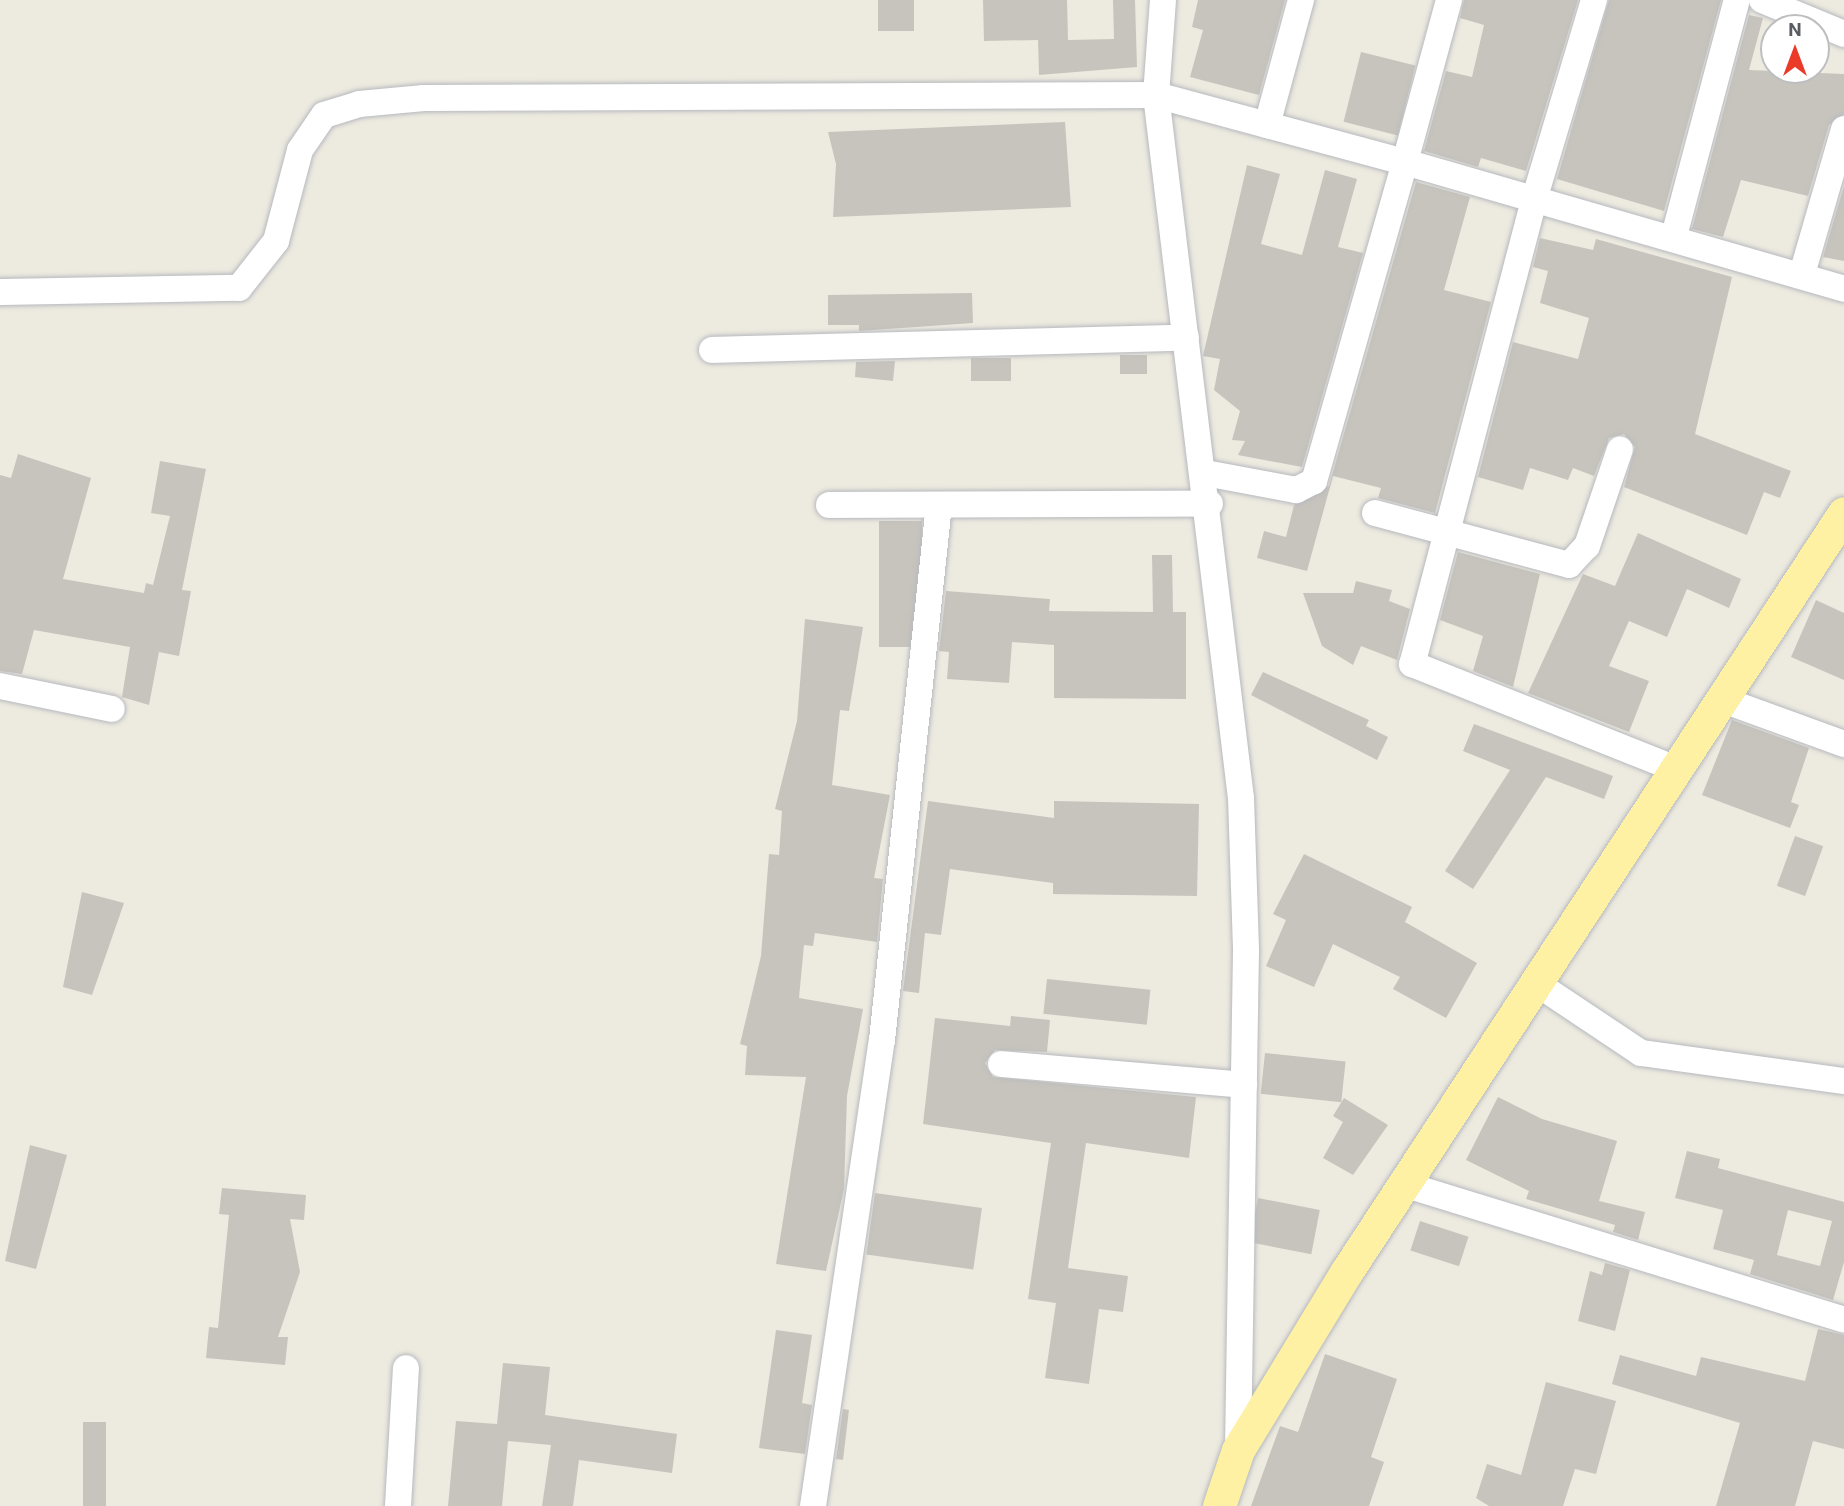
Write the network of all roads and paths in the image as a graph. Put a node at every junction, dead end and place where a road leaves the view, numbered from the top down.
1 (1163, 0) edge
2 (1301, 0) edge
3 (1449, 0) edge
4 (1594, 0) edge
5 (1737, 0) edge
6 (1762, 0) edge
7 (1844, 34) edge
8 (1156, 95) junction
9 (1267, 125) junction
10 (1844, 130) edge
11 (1405, 162) junction
12 (1534, 200) junction
13 (1674, 236) junction
14 (1802, 274) junction
15 (1844, 289) edge
16 (0, 292) edge
17 (1186, 338) junction
18 (712, 350) dead end
19 (1620, 450) dead end
20 (1205, 473) junction
21 (829, 505) dead end
22 (939, 505) junction
23 (1210, 505) junction
24 (1375, 513) dead end
25 (1844, 513) edge
26 (1445, 532) junction
27 (0, 686) edge
28 (1723, 700) junction
29 (111, 709) dead end
30 (1844, 744) edge
31 (1679, 770) junction
32 (1536, 983) junction
33 (1001, 1064) dead end
34 (1844, 1081) edge
35 (1244, 1085) junction
36 (1403, 1184) junction
37 (1844, 1320) edge
38 (407, 1368) dead end
39 (1238, 1450) junction
40 (398, 1506) edge
41 (813, 1506) edge
42 (1219, 1506) edge

1 - 8 street
2 - 9 street
3 - 11 street
4 - 12 street
5 - 13 street
6 - 7 street
8 - 9 street
8 - 16 street
8 - 17 street
9 - 11 street
10 - 14 street
11 - 12 street
11 - 20 street
12 - 13 street
12 - 26 street
13 - 14 street
14 - 15 street
17 - 18 street
17 - 20 street
19 - 26 street
20 - 23 street
21 - 22 street
22 - 23 street
22 - 41 street
23 - 35 street
24 - 26 street
25 - 28 main road
26 - 31 street
27 - 29 street
28 - 30 street
28 - 31 main road
31 - 32 main road
32 - 34 street
32 - 36 main road
33 - 35 street
35 - 39 street
36 - 37 street
36 - 39 main road
38 - 40 street
39 - 42 main road

